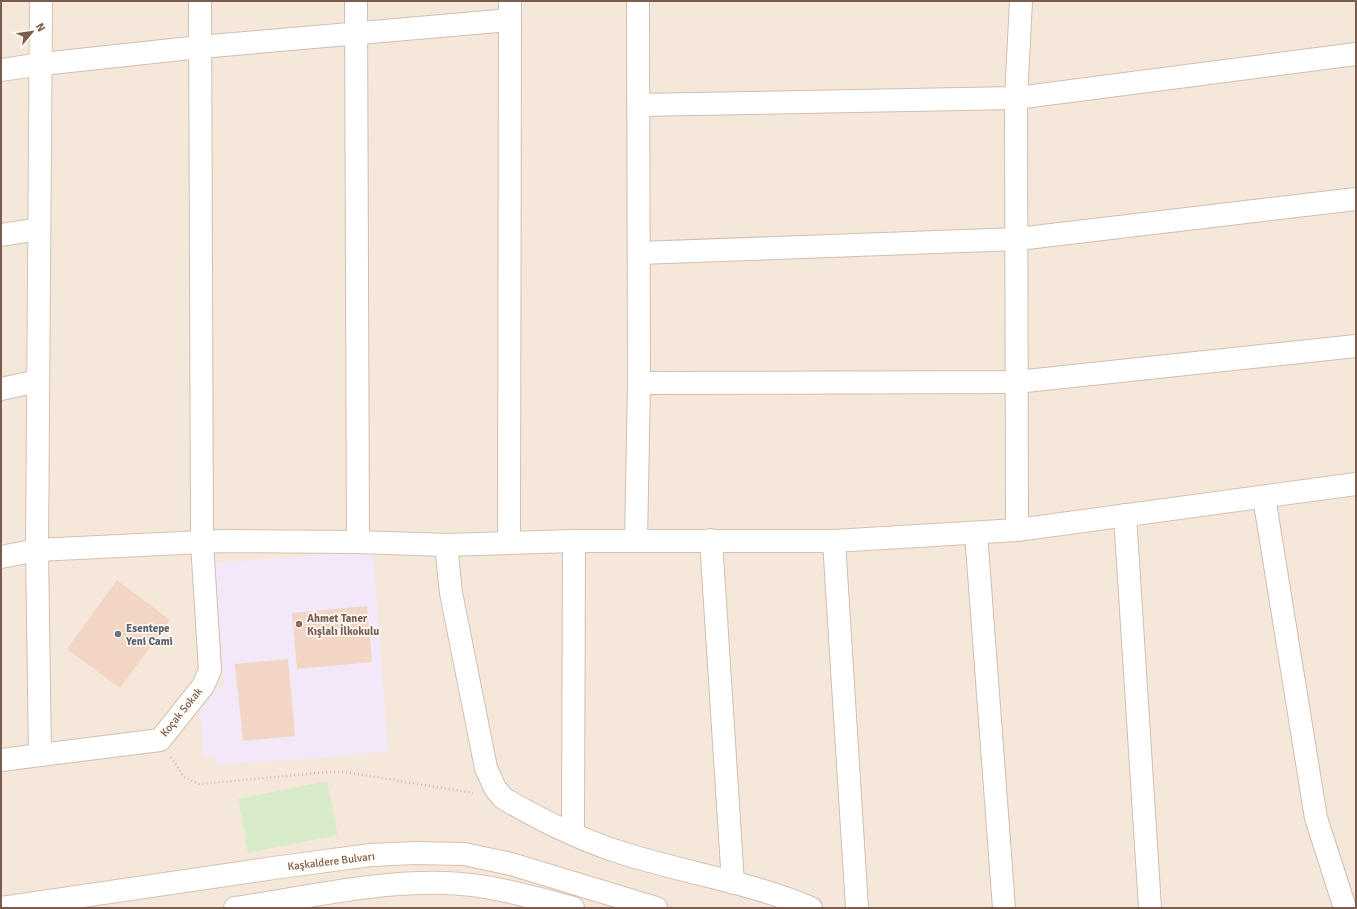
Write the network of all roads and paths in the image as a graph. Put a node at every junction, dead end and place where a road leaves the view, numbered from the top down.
1 (41, 1) edge
2 (200, 1) edge
3 (356, 1) edge
4 (638, 1) edge
5 (1021, 1) edge
6 (510, 10) edge
7 (356, 33) junction
8 (200, 47) junction
9 (1356, 54) edge
10 (42, 64) junction
11 (1, 70) edge
12 (1016, 98) junction
13 (638, 105) junction
14 (1356, 199) edge
15 (39, 229) junction
16 (1, 235) edge
17 (1018, 239) junction
18 (639, 253) junction
19 (1356, 346) edge
20 (38, 381) junction
21 (1016, 382) junction
22 (639, 384) junction
23 (1, 389) edge
24 (1356, 484) edge
25 (1264, 497) junction
26 (1125, 515) junction
27 (1017, 530) junction
28 (976, 533) junction
29 (711, 540) junction
30 (574, 541) junction
31 (636, 541) junction
32 (834, 541) junction
33 (358, 542) junction
34 (509, 542) junction
35 (202, 543) junction
36 (446, 545) junction
37 (37, 550) junction
38 (1, 557) edge
39 (160, 740) junction
40 (40, 755) junction
41 (1, 760) edge
42 (503, 798) junction
43 (573, 833) junction
44 (733, 882) junction
45 (1, 908) edge
46 (235, 908) edge
47 (573, 908) edge
48 (656, 908) edge
49 (811, 908) edge
50 (857, 908) edge
51 (1004, 908) edge
52 (1150, 908) edge
53 (1345, 908) edge

1 - 10 street
2 - 8 street, Koçak Sokak
3 - 7 street
4 - 13 street
5 - 12 street
6 - 7 street
6 - 34 street
7 - 8 street
7 - 33 street
8 - 10 street
8 - 35 street, Koçak Sokak
9 - 12 street
10 - 11 street
10 - 15 street
12 - 13 street
12 - 17 street
13 - 18 street
14 - 17 street
15 - 16 street
15 - 20 street
17 - 18 street
17 - 21 street
18 - 22 street
19 - 21 street
20 - 23 street
20 - 37 street
21 - 22 street
21 - 27 street
22 - 31 street
24 - 25 street
25 - 26 street
25 - 53 street
26 - 27 street
26 - 52 street
27 - 28 street
28 - 32 street
28 - 51 street
29 - 31 street
29 - 32 street
29 - 44 street
30 - 31 street
30 - 34 street
30 - 43 street
32 - 50 street
33 - 35 street
33 - 36 street
34 - 36 street
35 - 37 street
35 - 39 street, Koçak Sokak
36 - 42 street
37 - 38 street
37 - 40 street
39 - 40 street, Koçak Sokak
39 - 42 path
40 - 41 street, Koçak Sokak
42 - 43 street
43 - 44 street
44 - 49 street
45 - 48 street, Kaşkaldere Bulvarı
46 - 47 street

